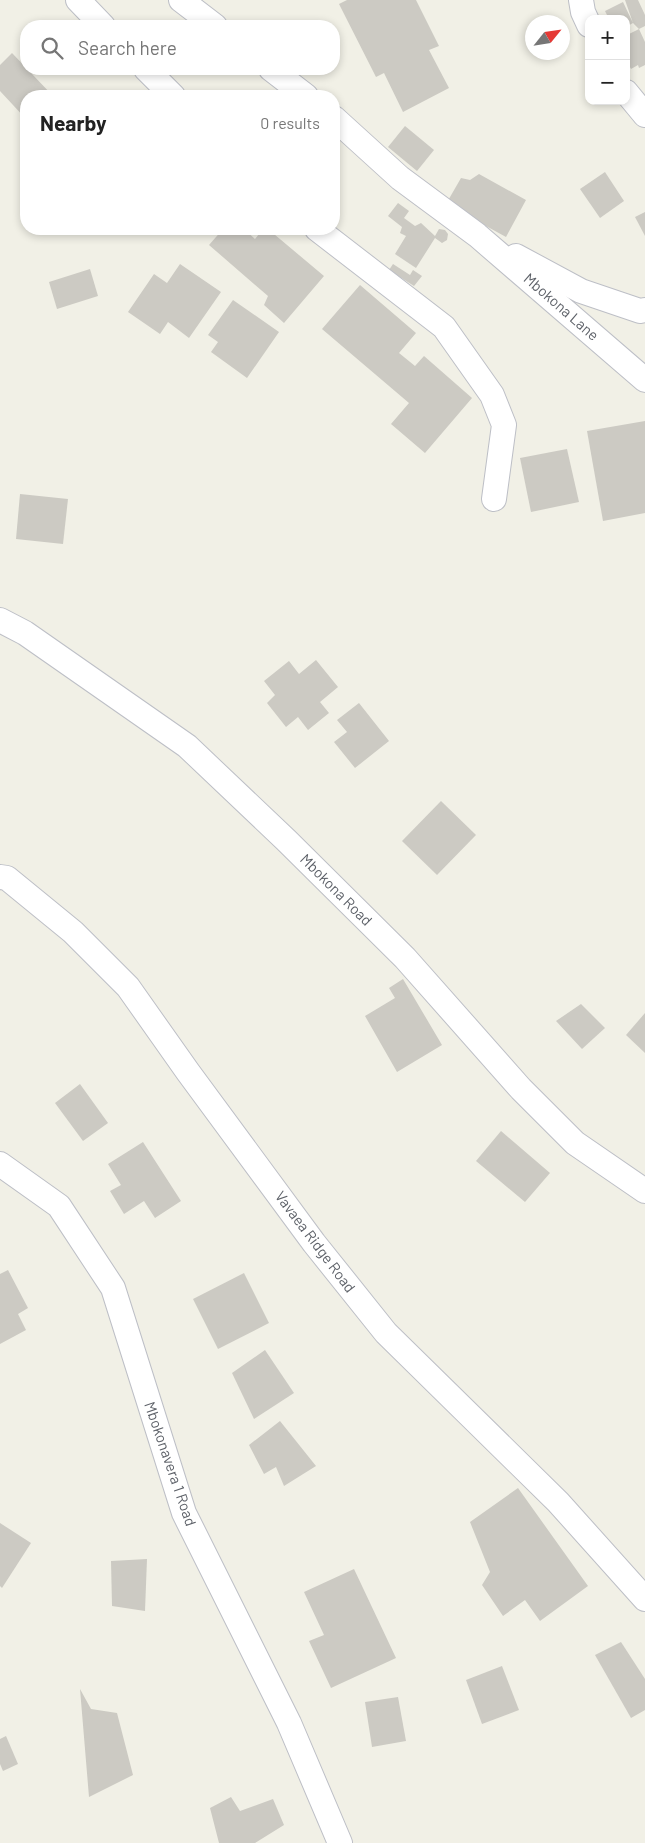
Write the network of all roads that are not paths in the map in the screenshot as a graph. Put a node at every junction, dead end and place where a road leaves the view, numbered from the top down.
1 (78, 0) edge
2 (181, 0) edge
3 (582, 0) edge
4 (585, 18) edge
5 (98, 20) edge
6 (207, 20) edge
7 (152, 75) edge
8 (279, 75) edge
9 (167, 90) edge
10 (298, 90) edge
11 (630, 97) edge
12 (645, 115) edge
13 (340, 123) edge
14 (325, 235) edge
15 (477, 235) junction
16 (645, 310) edge
17 (645, 380) edge
18 (494, 499) dead end
19 (0, 620) edge
20 (0, 877) edge
21 (0, 1164) edge
22 (645, 1191) edge
23 (645, 1598) edge
24 (340, 1843) edge

1 - 5 street
2 - 6 street
3 - 4 street
7 - 9 street
8 - 10 street
11 - 12 street
13 - 15 street, Mbokona Lane
14 - 18 street
15 - 16 street, Mbokona Lane
15 - 17 street, Mbokona Lane
19 - 22 street, Mbokona Road
20 - 23 street, Vavaea Ridge Road
21 - 24 street, Mbokonavera 1 Road

